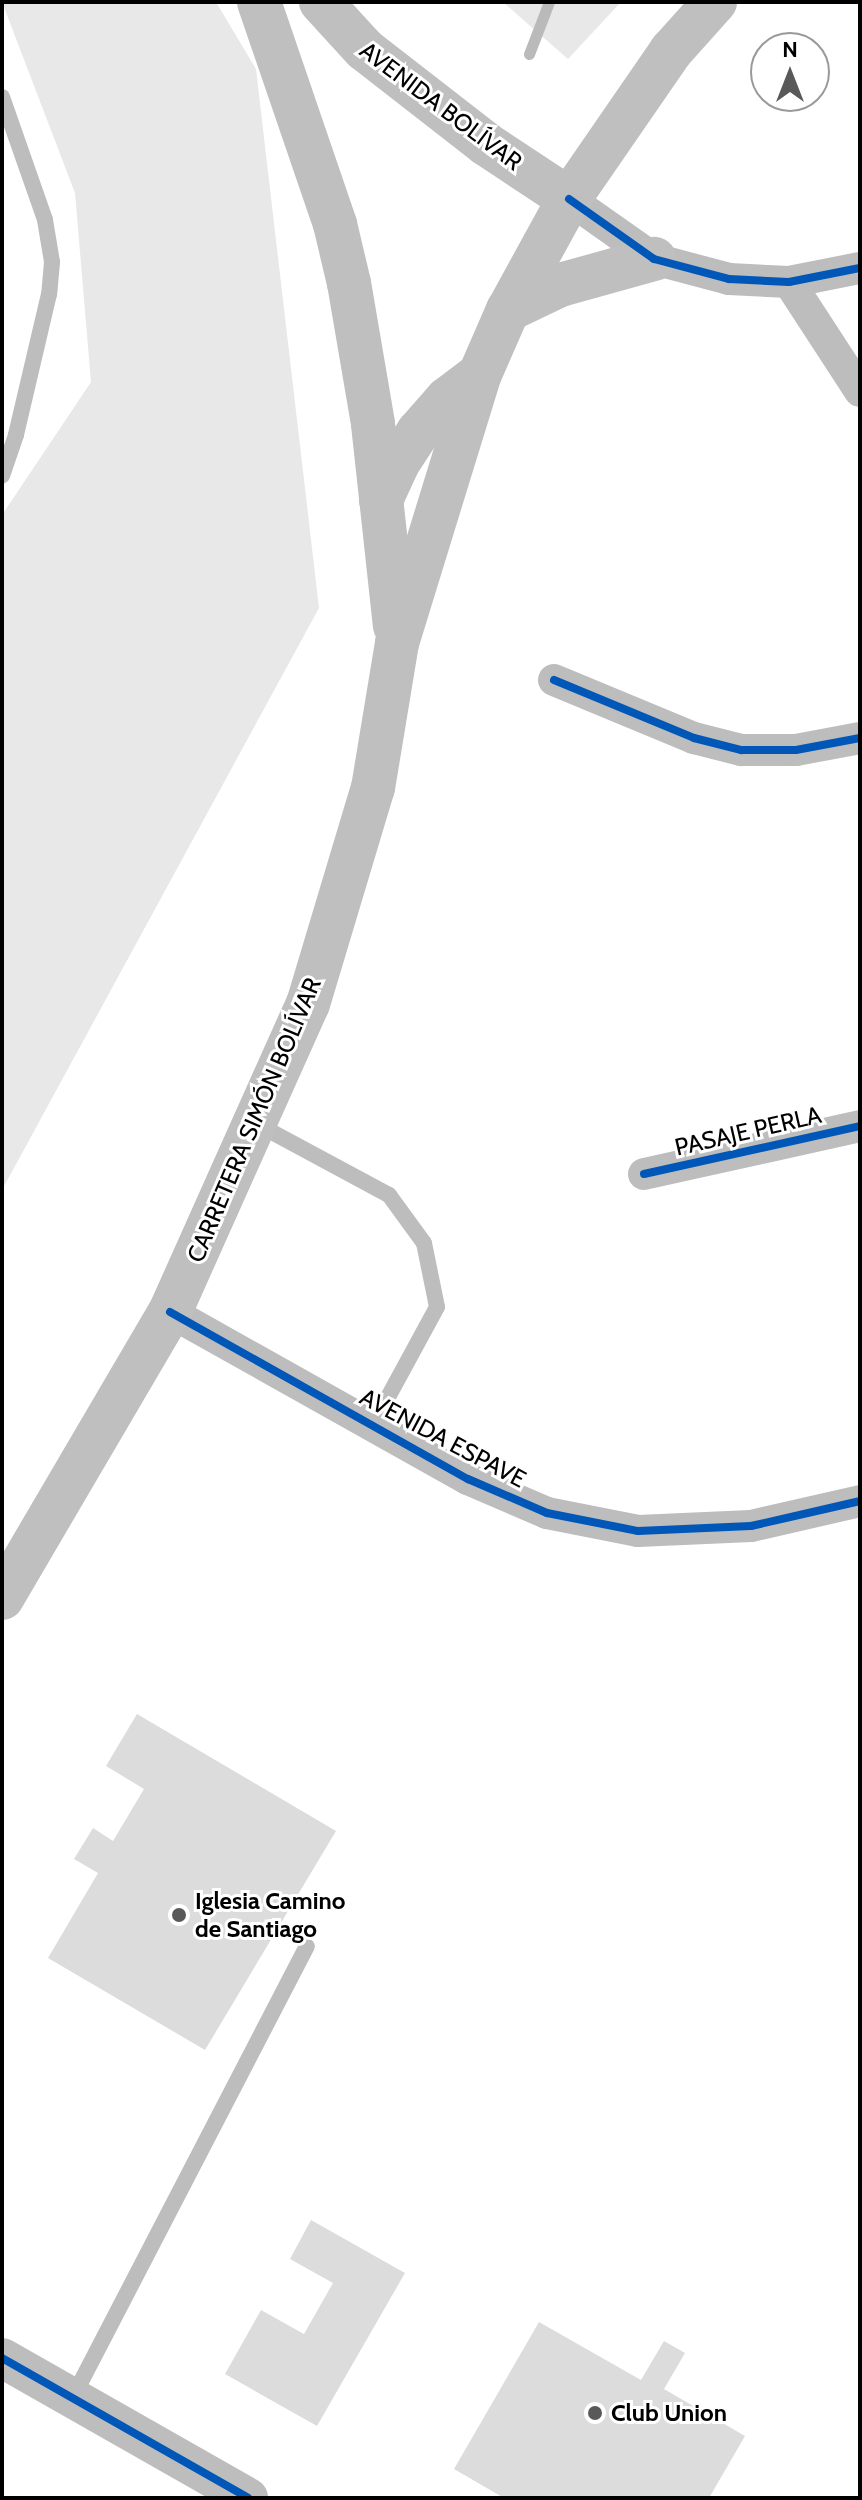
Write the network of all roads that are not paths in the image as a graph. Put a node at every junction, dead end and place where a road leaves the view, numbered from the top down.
1 (259, 2) edge
2 (321, 2) edge
3 (715, 2) edge
4 (2, 97) edge
5 (569, 199) junction
6 (654, 259) junction
7 (860, 268) edge
8 (789, 282) junction
9 (508, 310) junction
10 (480, 374) junction
11 (860, 391) edge
12 (2, 476) edge
13 (381, 500) junction
14 (397, 643) junction
15 (554, 680) dead end
16 (860, 738) edge
17 (255, 1123) junction
18 (860, 1126) edge
19 (644, 1174) dead end
20 (170, 1312) junction
21 (373, 1425) junction
22 (860, 1501) edge
23 (2, 1598) edge
24 (307, 1946) dead end
25 (2, 2358) edge
26 (71, 2399) junction
27 (248, 2498) edge

1 - 13 main road
2 - 5 main road, AVENIDA BOLÍVAR
3 - 5 main road, CARRETERA SIMÓN BOLÍVAR
4 - 12 lane
5 - 6 street
5 - 9 main road, CARRETERA SIMÓN BOLÍVAR
6 - 8 street
6 - 9 main road
7 - 8 street
8 - 11 street
9 - 10 main road, CARRETERA SIMÓN BOLÍVAR
10 - 13 main road, CARRETERA SIMÓN BOLÍVAR
10 - 14 main road, CARRETERA SIMÓN BOLÍVAR
13 - 14 main road
14 - 17 main road, CARRETERA SIMÓN BOLÍVAR
15 - 16 street
17 - 20 main road, CARRETERA SIMÓN BOLÍVAR
17 - 21 lane
18 - 19 street, PASAJE PERLA
20 - 21 street, AVENIDA ESPAVE
20 - 23 main road, CARRETERA SIMÓN BOLÍVAR
21 - 22 street, AVENIDA ESPAVE
24 - 26 lane
25 - 26 street
26 - 27 street

